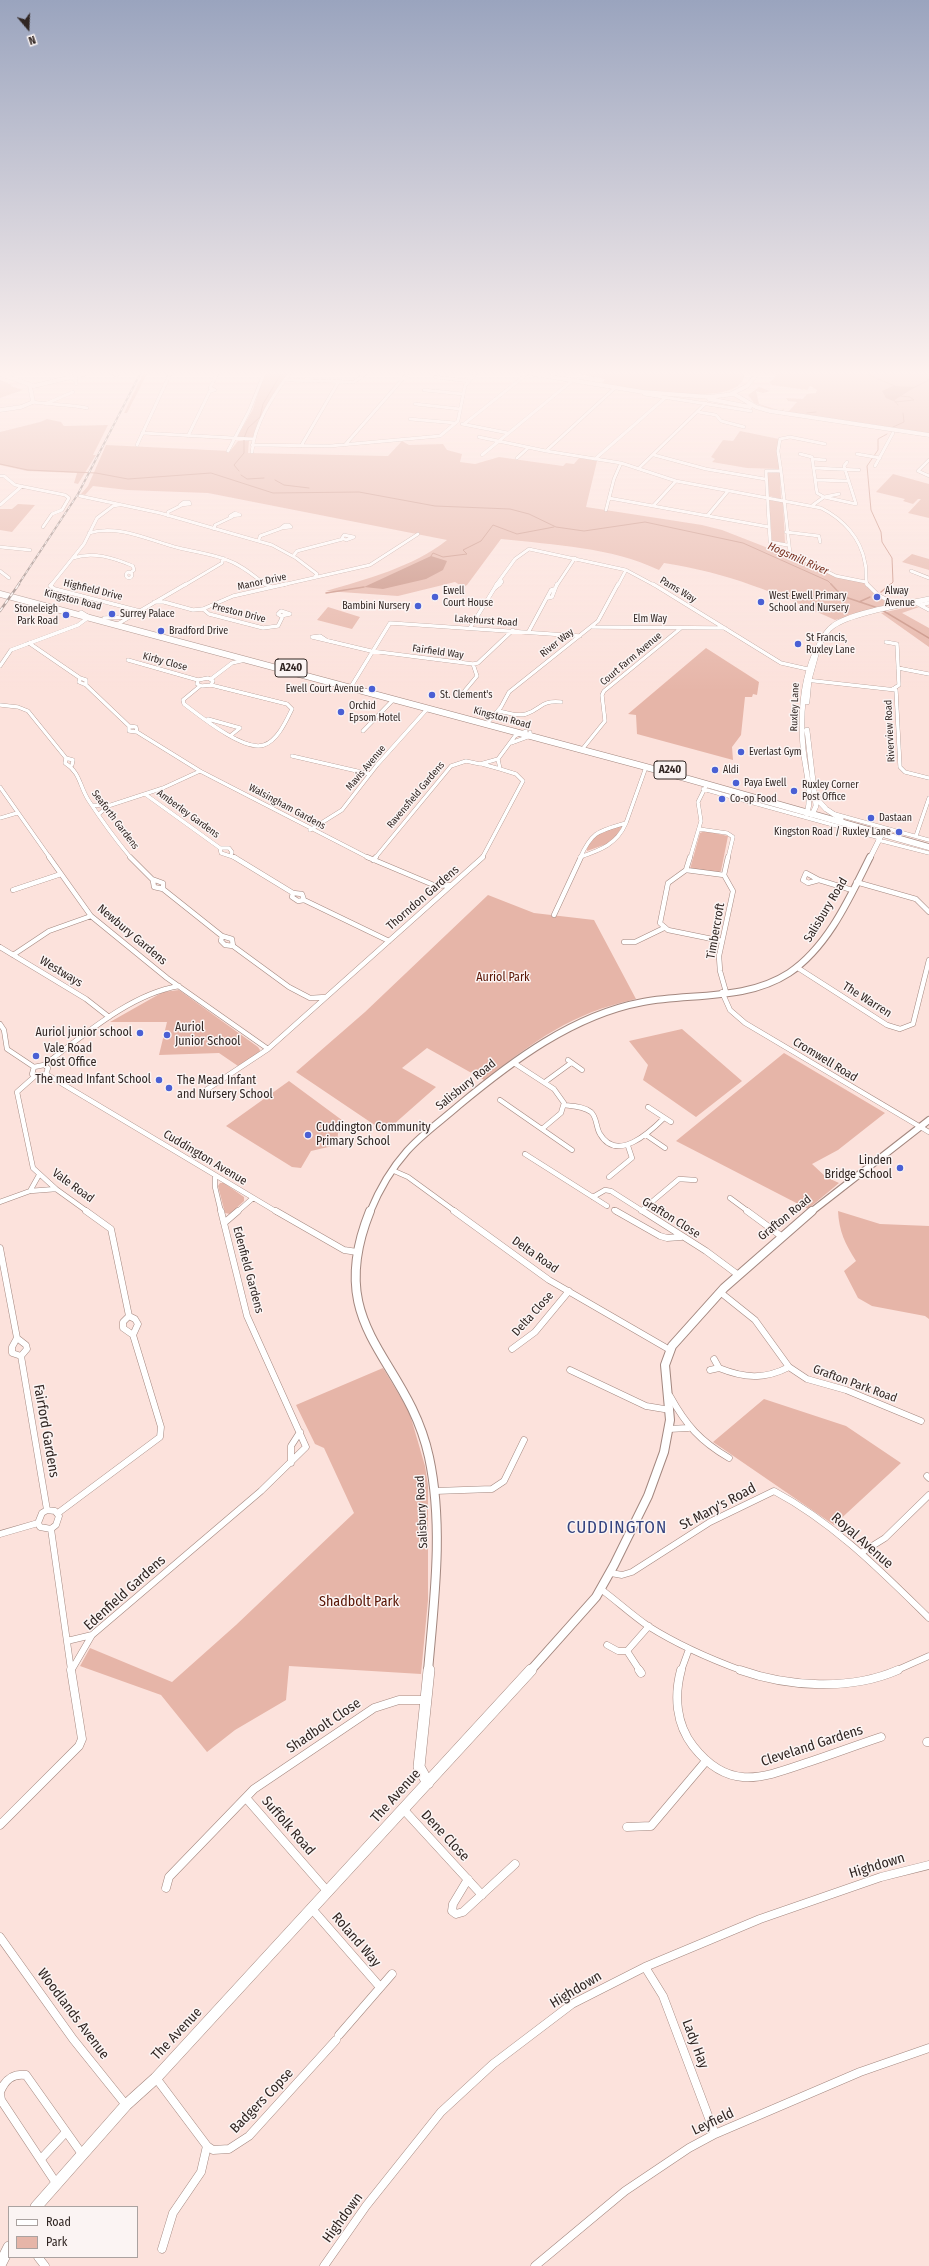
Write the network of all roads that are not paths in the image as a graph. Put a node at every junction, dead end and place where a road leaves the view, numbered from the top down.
1 (765, 479) edge
2 (9, 480) edge
3 (614, 480) edge
4 (672, 480) edge
5 (781, 480) edge
6 (816, 480) joint
7 (676, 481) junction
8 (847, 481) joint
9 (22, 486) junction
10 (728, 491) junction
11 (839, 494) dead end
12 (80, 496) dead end
13 (824, 497) junction
14 (610, 498) junction
15 (767, 498) junction
16 (784, 501) junction
17 (113, 504) junction
18 (0, 505) edge
19 (182, 505) dead end
20 (813, 505) junction
21 (653, 506) junction
22 (606, 510) dead end
23 (168, 514) junction
24 (708, 516) junction
25 (232, 517) dead end
26 (43, 527) dead end
27 (92, 527) junction
28 (214, 527) junction
29 (769, 527) junction
30 (282, 528) dead end
31 (99, 530) junction
32 (786, 532) junction
33 (90, 533) junction
34 (418, 534) dead end
35 (259, 538) junction
36 (343, 539) dead end
37 (820, 542) dead end
38 (787, 545) junction
39 (0, 547) edge
40 (30, 550) dead end
41 (297, 551) junction
42 (288, 552) junction
43 (78, 553) junction
44 (294, 555) junction
45 (81, 556) junction
46 (73, 558) junction
47 (223, 558) junction
48 (574, 558) junction
49 (234, 562) junction
50 (222, 563) junction
51 (626, 570) junction
52 (0, 571) edge
53 (911, 571) dead end
54 (130, 573) dead end
55 (317, 574) junction
56 (327, 576) junction
57 (9, 578) dead end
58 (929, 578) edge
59 (313, 579) junction
60 (866, 582) junction
61 (266, 585) junction
62 (275, 587) junction
63 (261, 590) junction
64 (0, 592) edge
65 (163, 597) junction
66 (929, 599) edge
67 (154, 602) junction
68 (164, 602) junction
69 (929, 603) edge
70 (918, 604) junction
71 (899, 606) junction
72 (203, 609) junction
73 (929, 610) edge
74 (140, 611) junction
75 (81, 612) junction
76 (283, 616) dead end
77 (129, 617) junction
78 (88, 618) junction
79 (104, 618) junction
80 (712, 620) junction
81 (118, 624) junction
82 (130, 625) junction
83 (592, 627) junction
84 (470, 628) junction
85 (681, 628) junction
86 (708, 628) junction
87 (726, 628) junction
88 (513, 630) junction
89 (529, 631) junction
90 (580, 636) junction
91 (326, 640) dead end
92 (886, 642) dead end
93 (29, 643) junction
94 (371, 651) junction
95 (816, 651) junction
96 (231, 656) junction
97 (128, 660) dead end
98 (248, 660) junction
99 (473, 664) junction
100 (0, 666) edge
101 (898, 668) junction
102 (807, 669) junction
103 (813, 670) junction
104 (929, 674) edge
105 (206, 678) junction
106 (211, 679) junction
107 (198, 680) junction
108 (807, 680) junction
109 (211, 684) junction
110 (352, 685) junction
111 (200, 686) junction
112 (893, 689) junction
113 (462, 694) dead end
114 (394, 699) junction
115 (561, 702) dead end
116 (0, 705) edge
117 (428, 708) junction
118 (498, 711) junction
119 (206, 719) junction
120 (489, 721) junction
121 (507, 730) junction
122 (363, 731) dead end
123 (525, 735) junction
124 (230, 736) junction
125 (513, 739) junction
126 (510, 744) junction
127 (584, 747) junction
128 (292, 756) dead end
129 (498, 759) junction
130 (482, 764) junction
131 (646, 767) junction
132 (500, 769) junction
133 (200, 771) junction
134 (370, 774) junction
135 (929, 778) edge
136 (0, 786) edge
137 (705, 787) junction
138 (145, 794) junction
139 (815, 796) junction
140 (929, 798) edge
141 (92, 805) junction
142 (108, 806) junction
143 (17, 813) junction
144 (811, 813) junction
145 (99, 814) junction
146 (833, 814) junction
147 (0, 818) edge
148 (841, 819) junction
149 (626, 823) junction
150 (699, 829) junction
151 (310, 830) junction
152 (916, 836) junction
153 (880, 837) junction
154 (929, 841) edge
155 (929, 847) edge
156 (929, 853) edge
157 (580, 857) junction
158 (373, 860) junction
159 (686, 870) junction
160 (61, 874) junction
161 (724, 875) junction
162 (818, 880) dead end
163 (153, 881) junction
164 (856, 882) junction
165 (451, 885) junction
166 (436, 886) junction
167 (163, 889) junction
168 (13, 890) dead end
169 (852, 890) junction
170 (440, 894) junction
171 (929, 912) edge
172 (554, 915) dead end
173 (91, 916) junction
174 (664, 928) junction
175 (222, 936) junction
176 (389, 941) junction
177 (722, 941) junction
178 (624, 942) dead end
179 (234, 946) junction
180 (0, 947) edge
181 (13, 955) junction
182 (929, 960) edge
183 (798, 968) junction
184 (167, 978) junction
185 (179, 986) junction
186 (161, 988) junction
187 (724, 992) junction
188 (326, 997) junction
189 (310, 998) junction
190 (314, 1008) junction
191 (109, 1017) junction
192 (0, 1024) edge
193 (6, 1047) junction
194 (0, 1048) edge
195 (268, 1049) junction
196 (514, 1063) junction
197 (44, 1065) junction
198 (34, 1067) junction
199 (582, 1070) dead end
200 (46, 1074) junction
201 (35, 1076) junction
202 (545, 1082) junction
203 (206, 1090) dead end
204 (500, 1100) dead end
205 (564, 1105) junction
206 (648, 1107) dead end
207 (664, 1118) junction
208 (929, 1120) edge
209 (671, 1122) dead end
210 (919, 1128) junction
211 (542, 1129) junction
212 (929, 1132) edge
213 (646, 1135) junction
214 (628, 1146) junction
215 (666, 1148) dead end
216 (572, 1150) dead end
217 (524, 1154) dead end
218 (392, 1170) junction
219 (39, 1175) junction
220 (215, 1176) junction
221 (609, 1177) dead end
222 (695, 1180) dead end
223 (56, 1189) junction
224 (30, 1192) junction
225 (593, 1197) junction
226 (253, 1198) junction
227 (731, 1201) dead end
228 (0, 1202) edge
229 (607, 1206) dead end
230 (614, 1210) dead end
231 (641, 1211) junction
232 (224, 1223) junction
233 (682, 1237) junction
234 (780, 1237) junction
235 (0, 1248) edge
236 (357, 1252) junction
237 (737, 1274) junction
238 (569, 1291) junction
239 (720, 1292) junction
240 (129, 1316) junction
241 (133, 1335) junction
242 (17, 1338) junction
243 (512, 1349) dead end
244 (670, 1350) junction
245 (21, 1356) junction
246 (714, 1359) dead end
247 (789, 1367) junction
248 (719, 1368) junction
249 (570, 1370) dead end
250 (710, 1370) dead end
251 (670, 1396) junction
252 (671, 1410) junction
253 (921, 1421) dead end
254 (688, 1428) junction
255 (669, 1429) junction
256 (300, 1432) junction
257 (524, 1440) dead end
258 (729, 1458) dead end
259 (291, 1463) junction
260 (774, 1491) joint
261 (435, 1492) junction
262 (929, 1495) edge
263 (48, 1510) junction
264 (58, 1512) junction
265 (38, 1523) junction
266 (51, 1529) junction
267 (0, 1534) edge
268 (861, 1553) junction
269 (611, 1573) junction
270 (602, 1590) junction
271 (929, 1618) edge
272 (649, 1626) junction
273 (92, 1635) junction
274 (67, 1641) junction
275 (607, 1645) dead end
276 (689, 1649) junction
277 (626, 1651) junction
278 (929, 1656) edge
279 (71, 1670) junction
280 (641, 1673) dead end
281 (426, 1700) junction
282 (881, 1737) dead end
283 (706, 1761) junction
284 (428, 1783) junction
285 (246, 1798) junction
286 (404, 1810) junction
287 (0, 1825) edge
288 (627, 1827) dead end
289 (515, 1864) dead end
290 (929, 1865) edge
291 (468, 1879) junction
292 (166, 1888) dead end
293 (328, 1892) junction
294 (482, 1895) junction
295 (312, 1909) junction
296 (0, 1937) edge
297 (646, 1966) junction
298 (392, 1974) dead end
299 (380, 1987) junction
300 (337, 2038) joint
301 (929, 2048) edge
302 (156, 2078) junction
303 (0, 2093) edge
304 (126, 2105) junction
305 (66, 2132) junction
306 (715, 2134) junction
307 (207, 2146) junction
308 (82, 2154) junction
309 (41, 2159) junction
310 (56, 2183) junction
311 (37, 2206) edge
312 (162, 2249) dead end
313 (8, 2250) edge
314 (39, 2258) edge
315 (0, 2265) edge
316 (45, 2266) edge
317 (324, 2266) edge
318 (535, 2266) edge

1 - 15 street
2 - 9 street
3 - 14 street
4 - 7 street
5 - 16 street
6 - 8 street
6 - 13 street
7 - 10 street
7 - 21 street
8 - 13 street
9 - 18 street
9 - 26 street
10 - 15 street
10 - 24 street
11 - 13 street
12 - 17 street
13 - 20 street
14 - 21 street
14 - 22 street
15 - 16 street
15 - 29 street
16 - 20 street
16 - 32 street
17 - 23 street
17 - 27 street, Highfield Drive
19 - 23 street
20 - 60 street
21 - 24 street
23 - 28 street
24 - 29 street
25 - 28 street
27 - 31 street
27 - 33 street, Highfield Drive
28 - 35 street
29 - 38 street
30 - 35 street
31 - 33 street
31 - 47 street
32 - 37 street
32 - 38 street
33 - 43 street, Highfield Drive
34 - 56 street, Manor Drive
35 - 42 street
36 - 41 street
38 - 60 street
39 - 40 street
41 - 42 street
41 - 44 street
42 - 44 street
43 - 45 street
43 - 46 street, Highfield Drive
44 - 55 street
45 - 46 street
45 - 54 street
46 - 74 street, Highfield Drive
47 - 49 street
47 - 50 street
48 - 51 street, Pams Way
48 - 84 street, Pams Way
48 - 89 street
49 - 50 street
49 - 61 street
50 - 65 street
51 - 80 street, Pams Way
51 - 83 street, River Way
52 - 57 street
53 - 58 street
55 - 56 street, Manor Drive
55 - 59 street
56 - 59 street, Manor Drive
59 - 62 street, Manor Drive
60 - 71 street
61 - 62 street
61 - 63 street
62 - 63 street, Manor Drive
63 - 72 street, Manor Drive
64 - 75 highway, Kingston Road / A240
64 - 78 highway, Kingston Road / A240
65 - 67 street
65 - 68 street
66 - 70 main road, Ruxley Lane
67 - 68 street, Preston Drive
67 - 74 street
68 - 72 street, Preston Drive
69 - 70 street, Ruxley Lane
70 - 71 main road, Ruxley Lane
70 - 73 street
71 - 95 main road, Ruxley Lane
72 - 76 street, Preston Drive
74 - 77 street
75 - 78 street
75 - 79 highway, Kingston Road / A240
77 - 79 street
77 - 81 street
77 - 82 street
78 - 81 highway, Kingston Road / A240
78 - 93 street
79 - 81 highway, Kingston Road / A240
80 - 86 street
80 - 87 street, Pams Way
81 - 82 highway, Kingston Road / A240
81 - 96 highway, Kingston Road / A240
82 - 110 highway, Kingston Road / A240
83 - 85 street, Elm Way
83 - 90 street, River Way
84 - 88 street, Lakehurst Road
84 - 94 street, Lakehurst Road
85 - 86 street, Elm Way
85 - 127 street, Court Farm Avenue
86 - 87 street, Elm Way
87 - 102 street, Pams Way
88 - 89 street, Lakehurst Road
88 - 99 street, Fairfield Way
89 - 90 street, Lakehurst Road
90 - 118 street, River Way
91 - 94 street, Fairfield Way
92 - 101 street
93 - 100 street
93 - 133 street, Walsingham Gardens
94 - 99 street, Fairfield Way
94 - 110 street
95 - 102 main road, Ruxley Lane
95 - 103 main road, Ruxley Lane
96 - 98 highway, Kingston Road / A240
96 - 105 street
97 - 107 street, Kirby Close
98 - 106 street
98 - 114 highway, Kingston Road / A240
99 - 113 street
101 - 104 street
101 - 112 street, Riverview Road
102 - 103 street, Pams Way
102 - 108 main road, Ruxley Lane
103 - 108 main road, Ruxley Lane
105 - 106 street
105 - 107 street
106 - 109 street
107 - 111 street
108 - 112 street, Riverview Road
108 - 139 main road, Ruxley Lane
108 - 144 main road, Ruxley Lane
109 - 111 street
109 - 124 street
110 - 120 highway, Kingston Road / A240
111 - 119 street
112 - 135 street, Riverview Road
114 - 117 highway, Kingston Road / A240
114 - 122 street
115 - 118 street
116 - 141 street, Seaforth Gardens
117 - 121 highway, Kingston Road / A240
117 - 134 street, Mavis Avenue
118 - 120 street, River Way
119 - 124 street
119 - 124 street
120 - 123 highway, Kingston Road / A240
121 - 123 highway, Kingston Road / A240
121 - 125 street
123 - 125 street
123 - 125 street
123 - 126 street
123 - 127 highway, Kingston Road / A240
123 - 131 highway, Kingston Road / A240
125 - 126 street
126 - 129 street
127 - 144 highway, Kingston Road / A240
128 - 134 street
129 - 130 street, Ravensfield Gardens
129 - 132 street
130 - 132 street, Ravensfield Gardens
130 - 158 street, Ravensfield Gardens
131 - 137 highway, Kingston Road / A240
131 - 149 street
132 - 165 street, Thorndon Gardens
133 - 138 street
133 - 151 street, Walsingham Gardens
134 - 151 street, Mavis Avenue
136 - 143 street, Newbury Gardens
137 - 144 highway, Kingston Road / A240
137 - 150 street
137 - 153 street
138 - 142 street
138 - 176 street, Amberley Gardens
139 - 144 main road, Ruxley Lane
139 - 146 main road
140 - 152 street
141 - 142 street
141 - 145 street, Seaforth Gardens
142 - 145 street
143 - 147 street
143 - 160 street, Newbury Gardens
144 - 148 highway, Kingston Road / A240
144 - 153 highway, Kingston Road / A240
145 - 163 street, Seaforth Gardens
146 - 148 main road
146 - 152 street, Kingston Road
148 - 154 highway, Kingston Road / A240
149 - 157 street
149 - 157 street
150 - 159 street
150 - 161 street
151 - 158 street, Walsingham Gardens
152 - 154 street, Kingston Road
153 - 155 highway, Kingston Road / A240
153 - 156 street
153 - 164 main road, Salisbury Road
157 - 172 street
158 - 166 street, Walsingham Gardens
159 - 161 street
159 - 174 street
160 - 168 street
160 - 173 street, Newbury Gardens
161 - 177 street, Timbercroft
162 - 169 street
163 - 167 street, Seaforth Gardens
163 - 167 street, Seaforth Gardens
164 - 169 main road, Salisbury Road
164 - 171 street
165 - 166 street, Walsingham Gardens
165 - 170 street, Thorndon Gardens
166 - 170 street
167 - 175 street, Seaforth Gardens
169 - 183 main road, Salisbury Road
170 - 176 street, Thorndon Gardens
173 - 181 street
173 - 184 street, Newbury Gardens
174 - 177 street
174 - 178 street
175 - 179 street, Seaforth Gardens
175 - 179 street, Seaforth Gardens
176 - 188 street, Thorndon Gardens
177 - 187 street, Timbercroft
179 - 189 street, Seaforth Gardens
180 - 181 street, Westways
181 - 191 street, Westways
182 - 183 street, The Warren
183 - 187 main road, Salisbury Road
184 - 185 street, Newbury Gardens
184 - 186 street
185 - 186 street
185 - 195 street, Newbury Gardens
186 - 191 street
187 - 196 main road, Salisbury Road
187 - 210 street, Cromwell Road
188 - 189 street
188 - 190 street, Thorndon Gardens
189 - 190 street
190 - 195 street, Thorndon Gardens
191 - 197 street
192 - 193 street
193 - 194 street
193 - 198 street
195 - 203 street, Thorndon Gardens
196 - 202 street
196 - 218 main road, Salisbury Road
197 - 198 street
197 - 200 street
198 - 201 street
199 - 202 street
200 - 201 street
200 - 220 street, Cuddington Avenue
201 - 219 street, Vale Road
202 - 205 street
204 - 211 street
205 - 211 street
205 - 214 street
206 - 207 street
207 - 209 street
207 - 213 street
208 - 210 main road, Grafton Road
210 - 212 street, Cromwell Road
210 - 234 main road, Grafton Road
211 - 216 street
213 - 214 street
213 - 215 street
214 - 221 street
217 - 225 street
218 - 236 main road, Salisbury Road
218 - 238 street, Delta Road
219 - 223 street, Vale Road
219 - 224 street
220 - 226 street, Cuddington Avenue
220 - 232 street, Edenfield Gardens
222 - 231 street
223 - 224 street
223 - 240 street, Vale Road
224 - 228 street
225 - 229 street
225 - 231 street, Grafton Close
226 - 232 street, Edenfield Gardens
226 - 236 street, Cuddington Avenue
227 - 234 street
230 - 233 street
231 - 233 street, Grafton Close
232 - 256 street, Edenfield Gardens
233 - 237 street, Grafton Close
234 - 237 main road, Grafton Road
235 - 242 street, Fairford Gardens
236 - 261 main road, Salisbury Road
237 - 239 main road, Grafton Road
238 - 243 street, Delta Close
238 - 244 street, Delta Road
239 - 244 main road, Grafton Road
239 - 247 street, Grafton Park Road
240 - 241 street, Vale Road
240 - 241 street, Vale Road
241 - 264 street, Vale Road
242 - 245 street, Fairford Gardens
242 - 245 street, Fairford Gardens
244 - 251 main road, The Avenue
245 - 263 street, Fairford Gardens
246 - 248 street
247 - 248 street
247 - 253 street, Grafton Park Road
248 - 250 street
249 - 252 street
251 - 252 main road, The Avenue
251 - 254 street
252 - 255 main road, The Avenue
254 - 255 street
254 - 258 street
255 - 269 main road, The Avenue
256 - 259 street
256 - 259 street, Edenfield Gardens
257 - 261 street
259 - 273 street, Edenfield Gardens
260 - 268 street, Royal Avenue
260 - 269 street, St Mary's Road
261 - 281 main road, Salisbury Road
262 - 268 street
263 - 264 street
263 - 265 street
264 - 266 street
265 - 266 street
265 - 267 street
266 - 274 street
268 - 271 street, Royal Avenue
269 - 270 main road, The Avenue
270 - 272 street
270 - 284 main road, The Avenue
272 - 276 street
272 - 277 street
273 - 274 street
273 - 279 street, Edenfield Gardens
274 - 279 street
275 - 277 street
276 - 278 street
276 - 283 street, Cleveland Gardens
277 - 280 street
279 - 287 street
281 - 284 main road, Salisbury Road
281 - 285 street, Shadbolt Close
282 - 283 street, Cleveland Gardens
283 - 288 street
284 - 286 main road, The Avenue
285 - 292 street, Suffolk Road
285 - 293 street, Suffolk Road
286 - 291 street, Dene Close
286 - 293 main road, The Avenue
289 - 294 street, Dene Close
290 - 297 street, Highdown
291 - 294 street, Dene Close
291 - 294 street, Dene Close
293 - 295 main road, The Avenue
295 - 299 street, Roland Way
295 - 302 main road, The Avenue
296 - 304 street, Woodlands Avenue
297 - 306 street, Lady Hay
297 - 317 street, Highdown
298 - 299 street, Roland Way
299 - 300 street, Roland Way
300 - 307 street, Badgers Copse
301 - 306 street, Leyfield
302 - 304 main road, The Avenue
302 - 307 street
303 - 305 street
303 - 309 street
304 - 308 main road, The Avenue
305 - 308 street
305 - 309 street
306 - 318 street, Leyfield
307 - 312 street
308 - 310 main road, The Avenue
309 - 310 street
310 - 311 main road, The Avenue
313 - 315 main road
314 - 316 street

